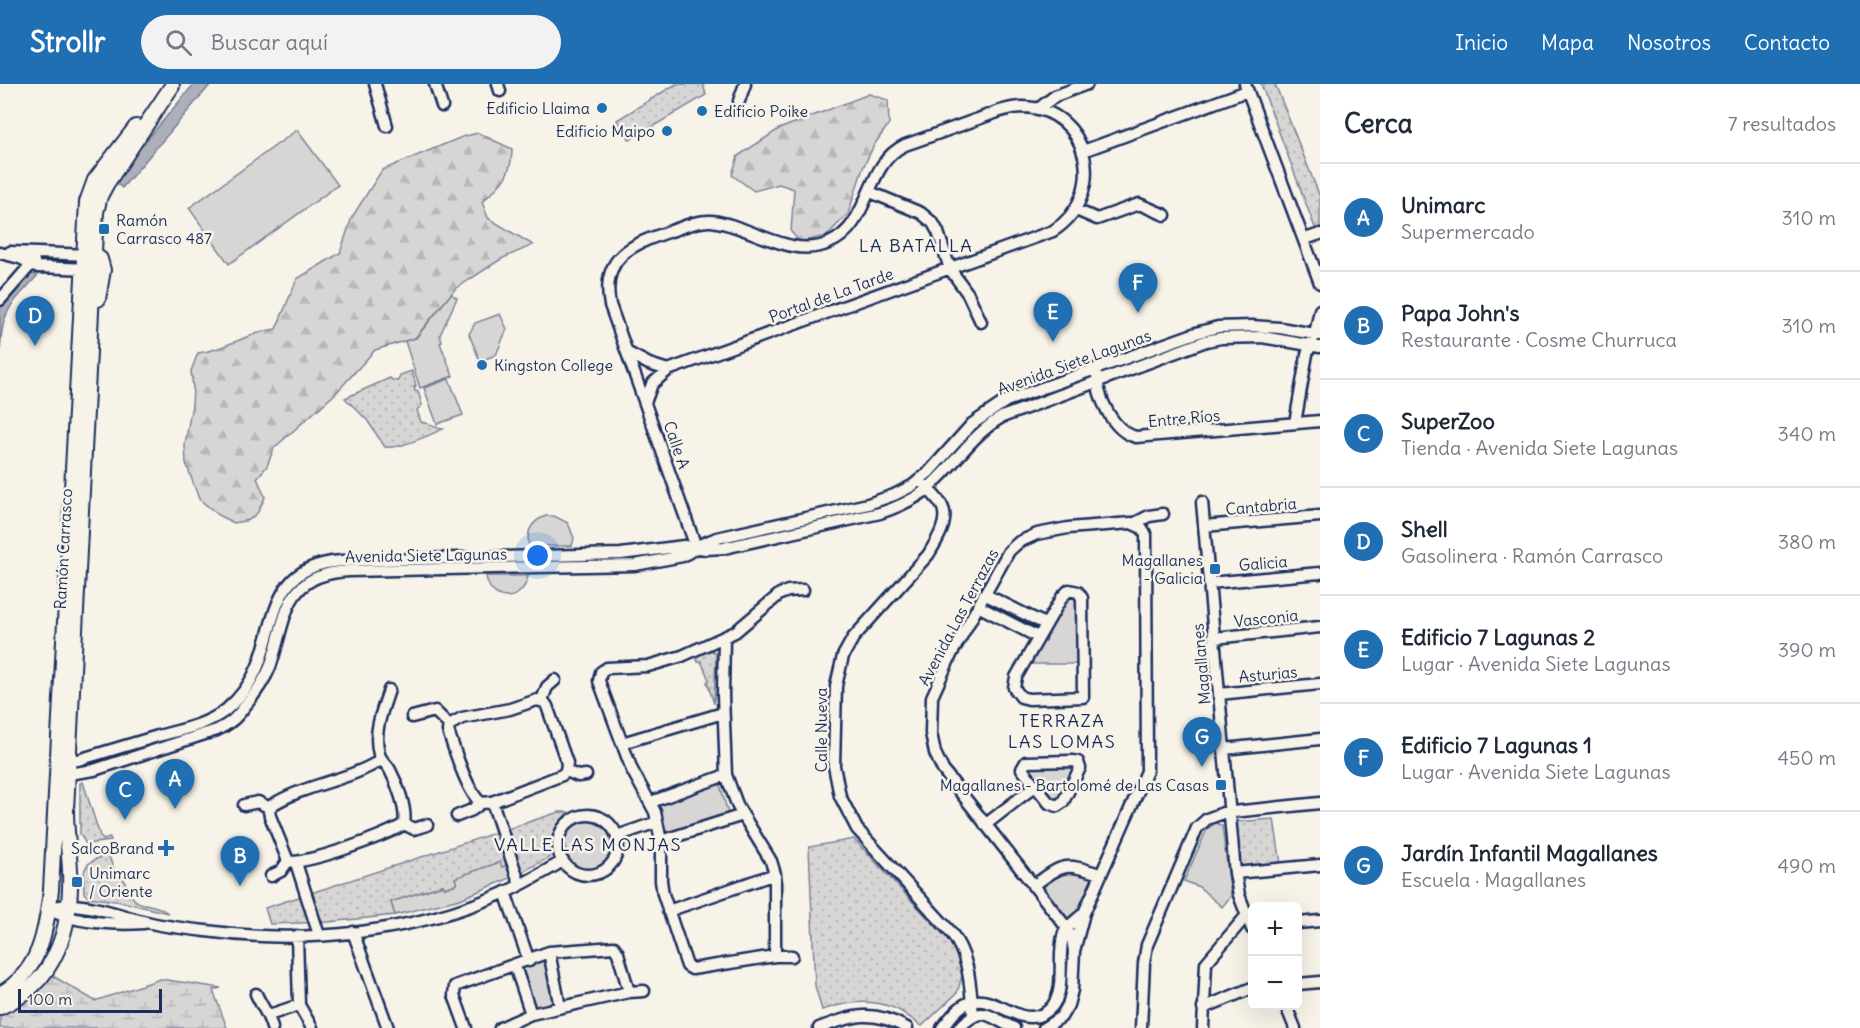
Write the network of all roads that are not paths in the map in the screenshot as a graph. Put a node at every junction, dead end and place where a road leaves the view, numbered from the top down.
1 (375, 84) edge
2 (435, 84) edge
3 (745, 84) edge
4 (1087, 84) edge
5 (173, 85) edge
6 (1246, 87) edge
7 (739, 101) dead end
8 (442, 106) dead end
9 (1038, 110) junction
10 (387, 126) dead end
11 (1083, 152) junction
12 (870, 192) junction
13 (1076, 210) junction
14 (1165, 215) dead end
15 (1320, 234) edge
16 (1305, 239) junction
17 (31, 252) junction
18 (46, 252) junction
19 (1, 254) edge
20 (15, 254) junction
21 (89, 255) junction
22 (31, 264) junction
23 (88, 269) junction
24 (950, 269) junction
25 (1320, 283) edge
26 (0, 300) edge
27 (1320, 310) edge
28 (91, 321) junction
29 (981, 322) dead end
30 (1317, 340) edge
31 (628, 353) junction
32 (1097, 367) junction
33 (669, 370) junction
34 (1097, 381) junction
35 (1025, 393) junction
36 (646, 400) junction
37 (1030, 405) junction
38 (1320, 421) edge
39 (1295, 423) junction
40 (923, 484) junction
41 (1202, 502) dead end
42 (1163, 514) dead end
43 (1320, 516) edge
44 (1135, 523) junction
45 (1204, 526) junction
46 (696, 547) junction
47 (1320, 573) edge
48 (1209, 584) junction
49 (803, 590) dead end
50 (984, 594) junction
51 (978, 606) junction
52 (1045, 624) junction
53 (1320, 627) edge
54 (1038, 637) junction
55 (724, 638) junction
56 (1214, 638) junction
57 (555, 680) dead end
58 (249, 684) junction
59 (1320, 684) edge
60 (389, 690) dead end
61 (1219, 694) junction
62 (251, 699) junction
63 (542, 700) junction
64 (723, 713) junction
65 (412, 717) dead end
66 (449, 725) junction
67 (1320, 740) edge
68 (622, 743) junction
69 (1224, 749) junction
70 (381, 760) junction
71 (69, 767) junction
72 (567, 771) junction
73 (586, 775) dead end
74 (726, 775) junction
75 (1035, 786) junction
76 (486, 802) junction
77 (651, 802) junction
78 (1320, 803) edge
79 (244, 806) dead end
80 (270, 808) junction
81 (1229, 812) junction
82 (458, 816) dead end
83 (743, 816) junction
84 (657, 822) junction
85 (404, 824) junction
86 (427, 825) dead end
87 (985, 825) junction
88 (617, 836) junction
89 (661, 841) junction
90 (562, 861) junction
91 (292, 862) junction
92 (1320, 865) edge
93 (1235, 873) junction
94 (775, 874) junction
95 (1100, 874) junction
96 (272, 876) dead end
97 (520, 885) junction
98 (1033, 886) junction
99 (506, 892) junction
100 (49, 909) junction
101 (68, 911) junction
102 (668, 911) junction
103 (1084, 913) junction
104 (1247, 915) joint
105 (1320, 921) edge
106 (1302, 923) edge
107 (1067, 928) junction
108 (353, 932) junction
109 (319, 935) junction
110 (297, 936) junction
111 (1074, 951) junction
112 (549, 952) junction
113 (775, 956) junction
114 (792, 956) dead end
115 (529, 961) junction
116 (515, 966) junction
117 (1320, 981) edge
118 (1302, 983) edge
119 (1248, 990) edge
120 (644, 991) dead end
121 (629, 992) junction
122 (0, 994) edge
123 (256, 994) dead end
124 (972, 1002) junction
125 (299, 1005) junction
126 (0, 1007) edge
127 (560, 1007) junction
128 (1203, 1008) junction
129 (1288, 1010) edge
130 (531, 1014) junction
131 (269, 1015) junction
132 (973, 1015) junction
133 (1294, 1027) edge
134 (272, 1028) edge
135 (312, 1028) edge
136 (388, 1028) edge
137 (466, 1028) edge
138 (500, 1028) edge
139 (819, 1028) edge
140 (907, 1028) edge
141 (942, 1028) edge
142 (959, 1028) edge
143 (1014, 1028) edge
144 (1044, 1028) edge
145 (1141, 1028) edge
146 (1203, 1028) edge

1 - 10 street
2 - 8 street
3 - 7 street
4 - 9 street
5 - 21 main road, Ramón Carrasco
6 - 11 street
6 - 16 street
9 - 11 street, Portal de La Tarde
9 - 12 street, Portal de La Tarde
11 - 13 street, Portal de La Tarde
12 - 24 street
12 - 31 street, Portal de La Tarde
13 - 14 street
13 - 24 street, Portal de La Tarde
15 - 16 street
16 - 25 street
17 - 18 street
17 - 20 street
17 - 22 street
18 - 21 street
18 - 22 street
19 - 20 street
20 - 22 street
21 - 23 main road, Ramón Carrasco
21 - 28 main road
22 - 23 street
22 - 26 street
23 - 28 main road, Ramón Carrasco
23 - 100 main road, Ramón Carrasco
24 - 29 street
24 - 33 street, Portal de La Tarde
27 - 30 street
28 - 71 main road, Ramón Carrasco
30 - 32 street, Avenida Siete Lagunas
30 - 34 street, Avenida Siete Lagunas
30 - 39 street
31 - 33 street
31 - 36 street, Calle A
32 - 34 street, Entre Ríos
32 - 35 street, Avenida Siete Lagunas
33 - 36 street, Portal de La Tarde
34 - 37 street, Avenida Siete Lagunas
34 - 39 street, Entre Ríos
35 - 37 street
35 - 40 street, Avenida Siete Lagunas
36 - 46 street, Calle A
37 - 40 street, Avenida Siete Lagunas
38 - 39 street, Entre Ríos
40 - 46 street, Avenida Siete Lagunas
40 - 124 street, Calle Nueva
41 - 45 street, Magallanes
42 - 44 street, Avenida Las Terrazas
43 - 45 street, Cantabria
44 - 50 street, Avenida Las Terrazas
44 - 95 street, Avenida Las Terrazas
45 - 48 street, Magallanes
46 - 58 street, Avenida Siete Lagunas
46 - 62 street, Avenida Siete Lagunas
47 - 48 street, Galicia
48 - 56 street, Magallanes
49 - 55 street
50 - 51 street, Avenida Las Terrazas
50 - 52 street
51 - 54 street
51 - 87 street, Avenida Las Terrazas
52 - 54 street
52 - 54 street
53 - 56 street, Vasconia
55 - 64 street
55 - 68 street
56 - 61 street, Magallanes
57 - 63 street
58 - 62 street
58 - 71 street, Avenida Siete Lagunas
59 - 61 street, Asturias
60 - 70 street
61 - 69 street, Magallanes
62 - 71 street, Avenida Siete Lagunas
63 - 66 street
63 - 72 street
64 - 68 street
64 - 74 street
65 - 66 street
66 - 76 street
67 - 69 street
68 - 77 street
69 - 81 street, Magallanes
70 - 80 street
70 - 85 street
71 - 101 main road, Ramón Carrasco
72 - 73 street
72 - 76 street
74 - 77 street
74 - 83 street
75 - 75 street
75 - 87 street
76 - 82 street
76 - 97 street
77 - 84 street
78 - 81 street
79 - 80 street
80 - 91 street
81 - 93 street, Magallanes
81 - 145 street
83 - 89 street
83 - 94 street
84 - 88 street
84 - 89 street
85 - 86 street
85 - 91 street
87 - 98 street, Avenida Las Terrazas
88 - 90 street
88 - 90 street
89 - 102 street
90 - 97 street
91 - 96 street
91 - 109 street
92 - 93 street
93 - 104 street, Magallanes
94 - 102 street
94 - 113 street
95 - 98 street
95 - 103 street, Avenida Las Terrazas
97 - 99 street
98 - 107 street, Avenida Las Terrazas
99 - 108 street
99 - 115 street
100 - 101 street
100 - 122 main road, Ramón Carrasco
101 - 110 street
101 - 126 main road, Ramón Carrasco
102 - 113 street
103 - 107 street, Avenida Las Terrazas
103 - 111 street, Avenida Las Terrazas
104 - 128 street
105 - 106 street
107 - 111 street, Avenida Las Terrazas
107 - 124 street
108 - 109 street
108 - 136 street
109 - 110 street
110 - 125 street
111 - 144 street, Avenida Las Terrazas
112 - 115 street
112 - 121 street
112 - 127 street
113 - 114 street
115 - 116 street
116 - 130 street
116 - 137 street
117 - 118 street
119 - 128 street
120 - 121 street
121 - 127 street
123 - 131 street
124 - 132 street, Calle Nueva
124 - 141 street
125 - 131 street
125 - 135 street
127 - 130 street
128 - 146 street
129 - 133 street
130 - 138 street
131 - 134 street
132 - 142 street
132 - 143 street
139 - 140 street

